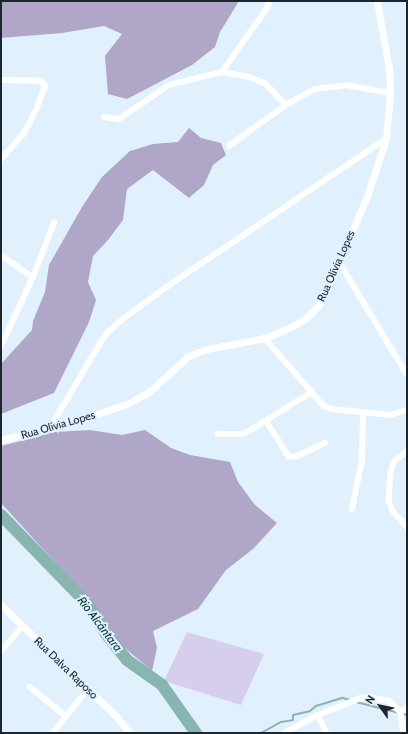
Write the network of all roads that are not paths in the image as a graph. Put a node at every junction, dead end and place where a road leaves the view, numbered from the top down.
1 (270, 1) edge
2 (377, 1) edge
3 (222, 72) junction
4 (1, 80) edge
5 (390, 93) junction
6 (286, 105) junction
7 (104, 117) dead end
8 (386, 138) junction
9 (228, 146) dead end
10 (1, 160) edge
11 (54, 223) dead end
12 (1, 255) edge
13 (339, 261) junction
14 (33, 277) junction
15 (265, 338) junction
16 (1, 346) edge
17 (407, 374) edge
18 (312, 392) junction
19 (407, 410) edge
20 (363, 413) junction
21 (267, 422) junction
22 (50, 428) junction
23 (218, 434) dead end
24 (1, 440) edge
25 (325, 443) dead end
26 (407, 452) edge
27 (352, 509) dead end
28 (407, 527) edge
29 (1, 605) edge
30 (23, 626) junction
31 (1, 651) edge
32 (30, 686) dead end
33 (88, 689) junction
34 (407, 708) edge
35 (401, 712) junction
36 (318, 715) junction
37 (66, 716) junction
38 (53, 733) edge
39 (130, 733) edge
40 (284, 733) edge
41 (327, 733) edge
42 (404, 733) edge

1 - 3 street
2 - 5 street, Rua Olívia Lopes
3 - 6 street
3 - 7 street
4 - 10 street
5 - 6 street
5 - 8 street, Rua Olívia Lopes
6 - 9 street
8 - 13 street, Rua Olívia Lopes
8 - 22 street
11 - 14 street
12 - 14 street
13 - 15 street, Rua Olívia Lopes
13 - 17 street
14 - 16 street
15 - 18 street
15 - 22 street, Rua Olívia Lopes
18 - 20 street
18 - 21 street
19 - 20 street
20 - 27 street
21 - 23 street
21 - 25 street
22 - 24 street, Rua Olívia Lopes
26 - 28 street
29 - 30 street, Rua Dalva Raposo
30 - 31 street
30 - 33 street, Rua Dalva Raposo
32 - 37 street
33 - 37 street
33 - 39 street, Rua Dalva Raposo
34 - 35 street
35 - 36 street
35 - 42 street
36 - 40 street
36 - 41 street
37 - 38 street

